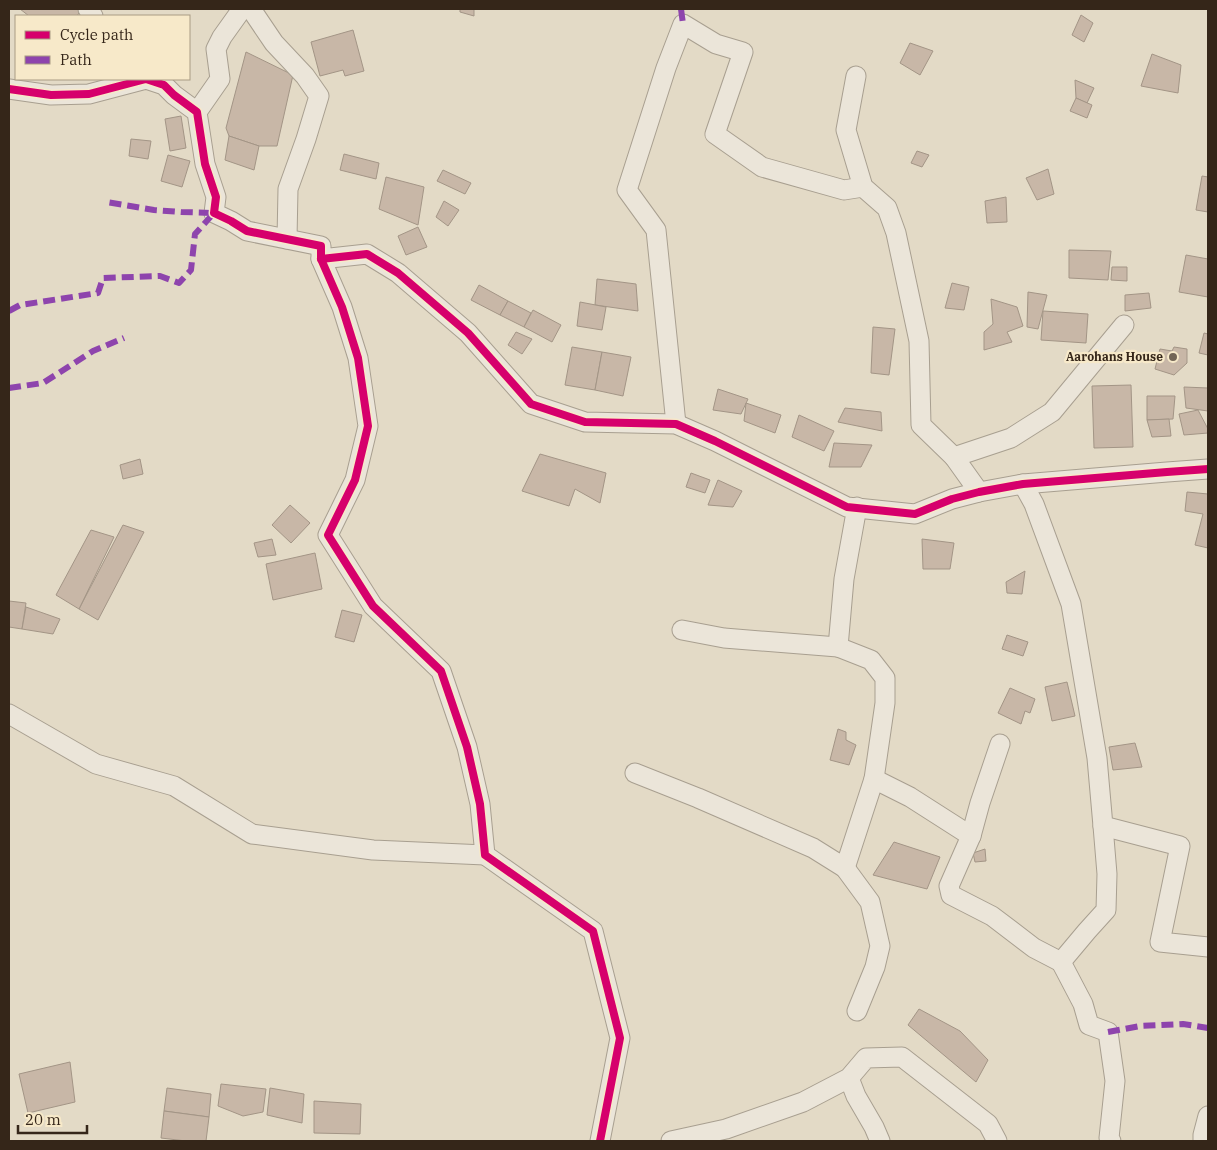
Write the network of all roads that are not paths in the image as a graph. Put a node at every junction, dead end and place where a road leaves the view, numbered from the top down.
1 (242, 9) edge
2 (251, 9) edge
3 (856, 76) dead end
4 (142, 80) edge
5 (149, 80) edge
6 (9, 89) edge
7 (197, 112) junction
8 (863, 188) junction
9 (286, 239) junction
10 (321, 259) junction
11 (1124, 325) dead end
12 (676, 424) junction
13 (954, 457) junction
14 (1208, 469) edge
15 (1023, 484) junction
16 (979, 492) junction
17 (857, 508) junction
18 (682, 630) dead end
19 (838, 647) junction
20 (9, 714) edge
21 (1000, 744) dead end
22 (635, 773) dead end
23 (874, 779) junction
24 (1103, 826) junction
25 (971, 836) junction
26 (485, 855) junction
27 (844, 868) junction
28 (1208, 947) edge
29 (1061, 962) junction
30 (857, 1011) dead end
31 (849, 1078) junction
32 (1208, 1116) edge
33 (729, 1135) edge
34 (1108, 1140) edge
35 (600, 1141) edge
36 (671, 1141) edge
37 (880, 1141) edge
38 (997, 1141) edge
39 (1203, 1141) edge

1 - 7 street
2 - 9 street
3 - 8 street
4 - 6 street
5 - 7 street
7 - 9 street
8 - 12 street
8 - 13 street
9 - 10 street
10 - 12 street
10 - 26 street
11 - 13 street
12 - 17 street
13 - 16 street
14 - 15 street
15 - 16 street
15 - 24 street
16 - 17 street
17 - 19 street
18 - 19 street
19 - 23 street
20 - 26 street
21 - 25 street
22 - 27 street
23 - 25 street
23 - 27 street
24 - 28 street
24 - 29 street
25 - 29 street
26 - 35 street
27 - 30 street
29 - 34 street
31 - 33 street
31 - 37 street
31 - 38 street
32 - 39 street
33 - 36 street

